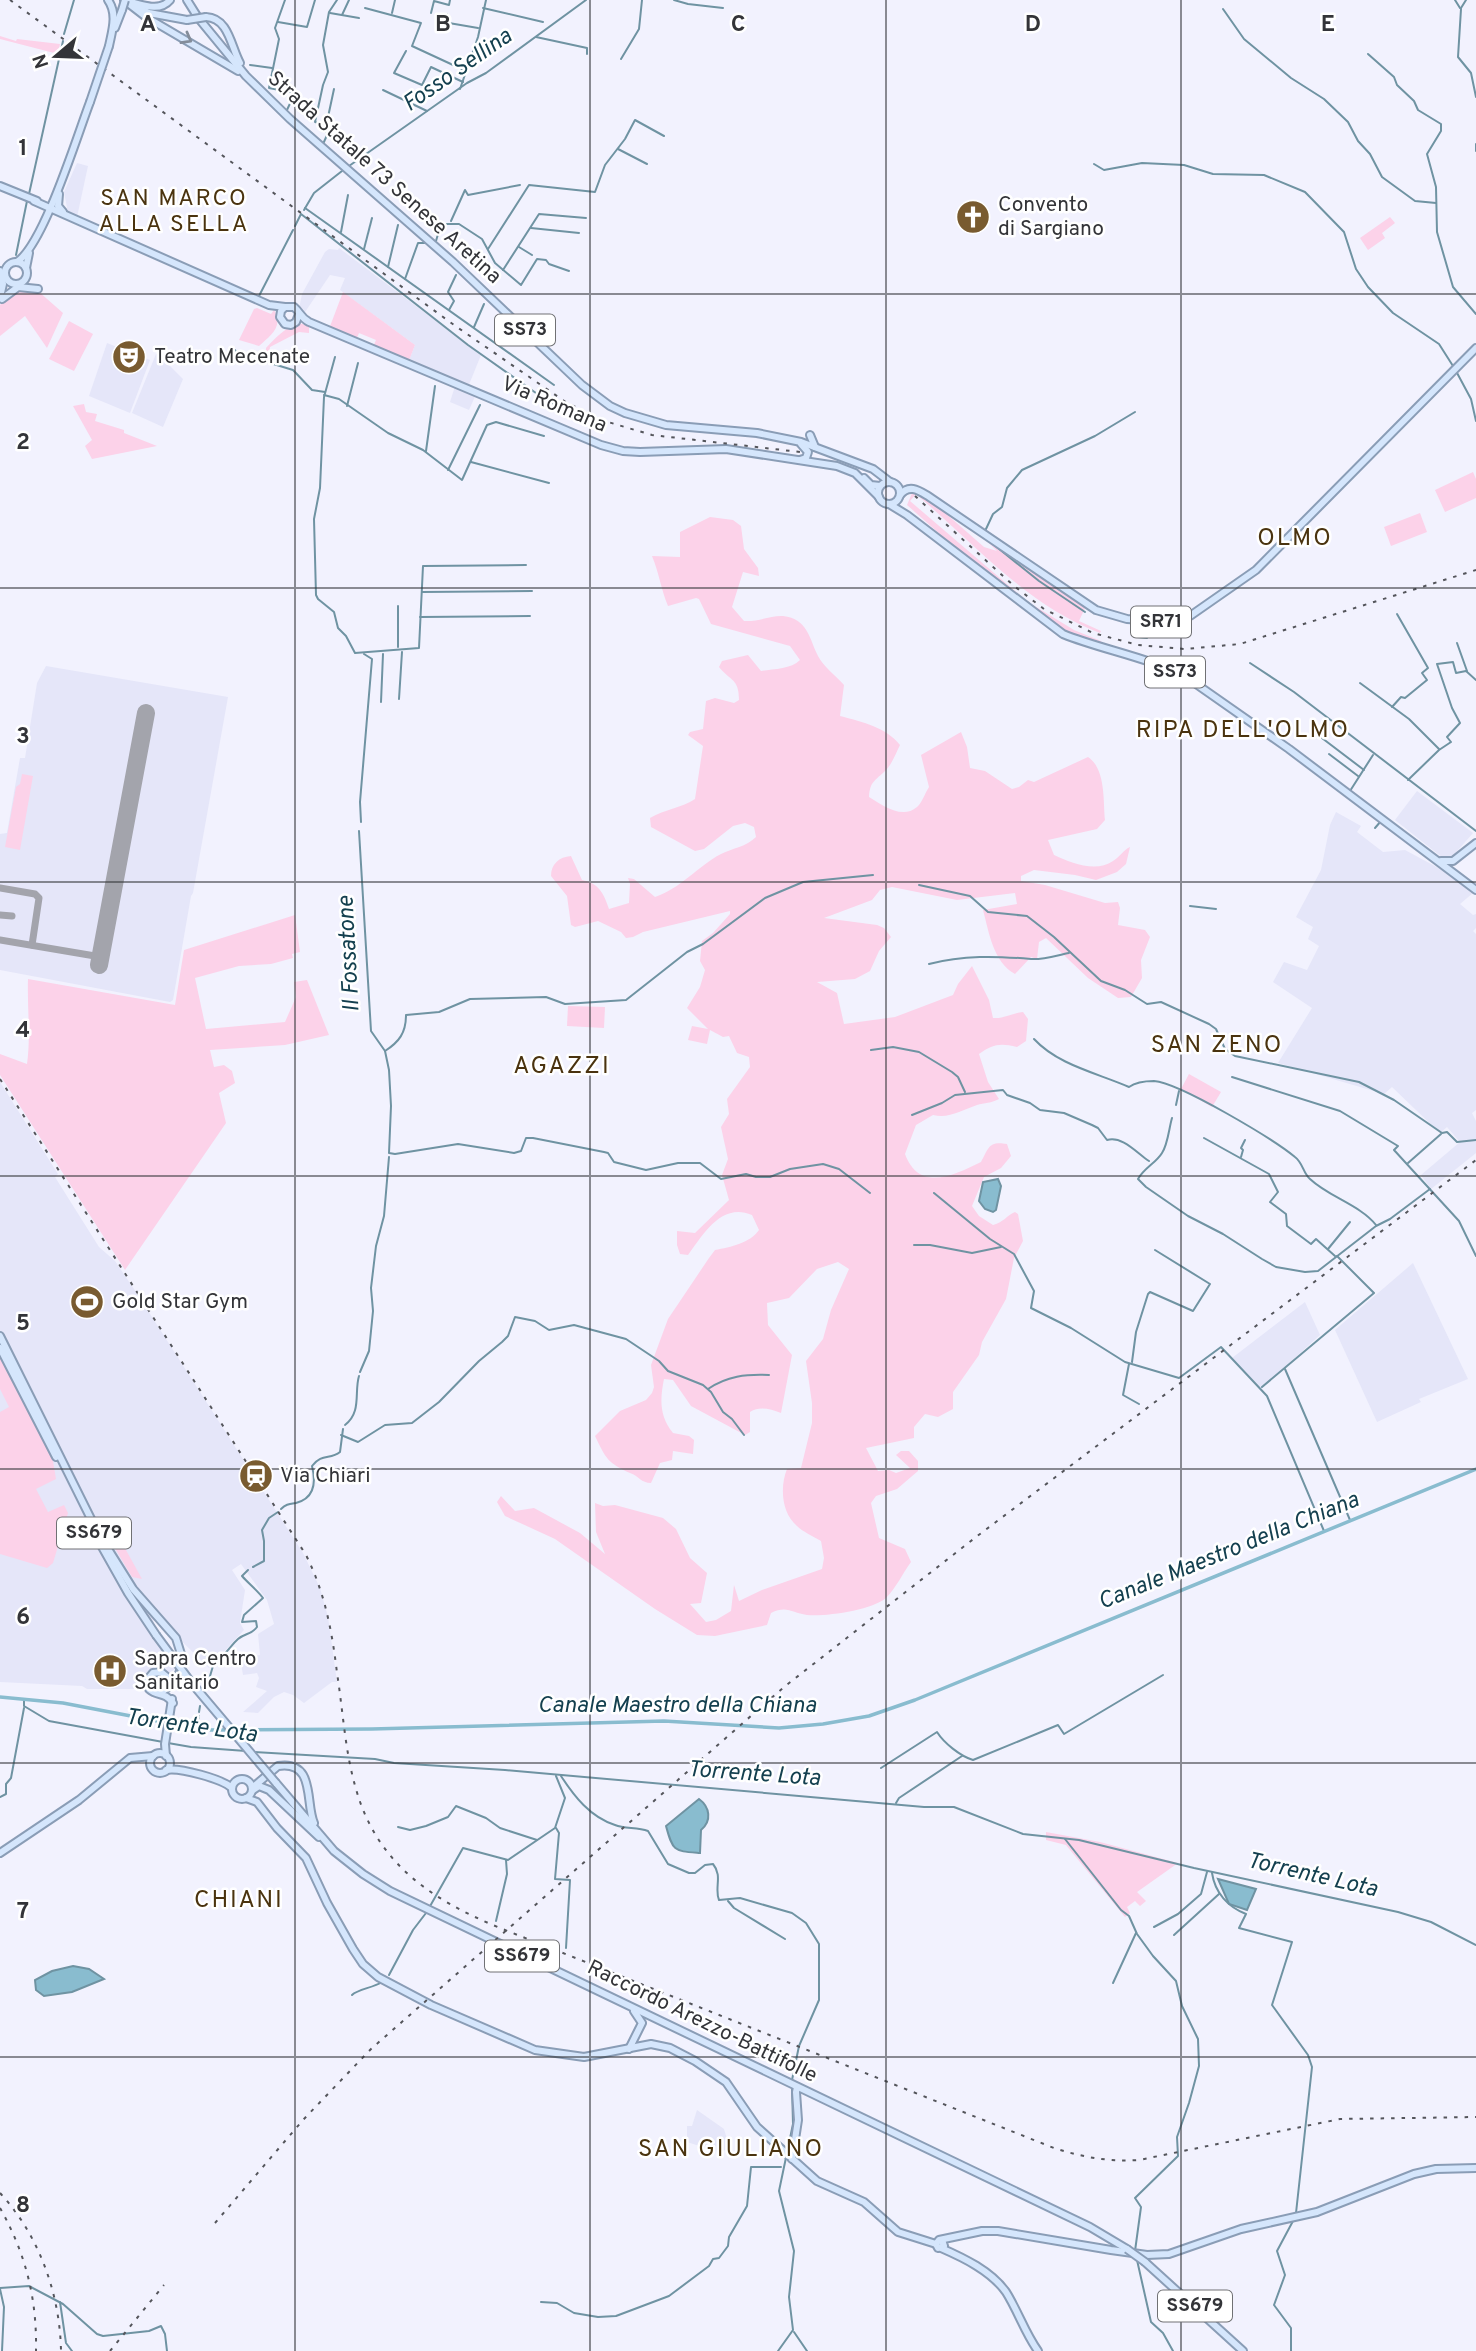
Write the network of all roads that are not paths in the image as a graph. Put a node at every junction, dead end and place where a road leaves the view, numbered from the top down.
1 (108, 0) edge
2 (170, 0) edge
3 (185, 0) edge
4 (126, 2) edge
5 (199, 16) junction
6 (109, 46) junction
7 (244, 74) junction
8 (63, 175) junction
9 (0, 186) edge
10 (59, 194) junction
11 (35, 201) junction
12 (51, 208) junction
13 (64, 214) junction
14 (46, 220) junction
15 (17, 262) junction
16 (26, 268) junction
17 (0, 271) edge
18 (7, 279) junction
19 (15, 284) junction
20 (38, 289) dead end
21 (0, 298) edge
22 (269, 305) junction
23 (285, 307) junction
24 (299, 314) junction
25 (280, 317) junction
26 (296, 322) junction
27 (309, 322) junction
28 (1476, 348) edge
29 (781, 437) junction
30 (800, 443) junction
31 (814, 446) junction
32 (842, 459) junction
33 (799, 460) junction
34 (893, 483) junction
35 (881, 486) junction
36 (878, 497) junction
37 (899, 497) junction
38 (889, 504) junction
39 (907, 515) junction
40 (980, 530) junction
41 (1476, 843) edge
42 (1430, 855) junction
43 (1460, 858) junction
44 (1450, 870) junction
45 (1461, 879) junction
46 (1476, 890) edge
47 (0, 1336) edge
48 (0, 1348) edge
49 (178, 1675) junction
50 (167, 1677) junction
51 (168, 1687) junction
52 (161, 1693) junction
53 (173, 1703) junction
54 (143, 1757) junction
55 (162, 1757) junction
56 (150, 1765) junction
57 (166, 1770) junction
58 (233, 1785) junction
59 (250, 1790) junction
60 (284, 1792) junction
61 (309, 1798) junction
62 (319, 1831) junction
63 (334, 1851) junction
64 (0, 1853) edge
65 (627, 2006) junction
66 (629, 2050) junction
67 (808, 2092) junction
68 (797, 2094) junction
69 (788, 2156) junction
70 (1476, 2168) edge
71 (939, 2243) junction
72 (1038, 2351) edge
73 (1243, 2351) edge

1 - 6 main road
2 - 4 main road
3 - 5 main road, Strada Statale 73 Senese Aretina / SS73
4 - 5 main road, bridge
4 - 6 main road, bridge
4 -> 7 main road
5 - 7 main road, Strada Statale 73 Senese Aretina / SS73
5 - 7 main road
6 - 8 main road, bridge
7 - 29 main road, Strada Statale 73 Senese Aretina / SS73
8 - 10 main road
8 - 11 main road
8 - 12 main road
9 - 11 main road
10 - 12 main road
10 - 13 main road
11 - 12 main road
11 - 14 main road
12 - 13 main road
12 - 14 main road
13 - 14 main road
13 - 22 main road
14 - 15 main road
14 - 16 main road
15 - 16 main road
15 - 18 main road
16 - 19 main road
17 - 21 main road
18 - 19 main road
18 - 21 main road
19 - 21 main road
20 - 21 main road
22 - 23 main road
22 - 25 main road
23 - 24 main road
23 - 25 main road
24 - 26 main road
24 - 27 main road
25 - 26 main road
26 - 27 main road
27 - 33 main road, Via Romana
28 - 40 main road, SR71
29 - 30 main road, Strada Statale 73 Senese Aretina / SS73
29 - 31 main road, Strada Statale 73 Senese Aretina / SS73
29 - 31 main road
30 - 32 main road, Strada Statale 73 Senese Aretina / SS73
30 - 33 main road
31 - 32 main road
31 - 34 main road, Strada Statale 73 Senese Aretina / SS73
32 - 35 main road, Strada Statale 73 Senese Aretina / SS73
33 - 35 main road, Via Romana
33 - 36 main road, Via Romana
34 - 35 main road
34 - 37 main road, SS73
34 - 40 main road, SR71
35 - 36 main road
36 - 38 main road, SS73
37 - 38 main road
37 - 39 main road, SS73
37 - 40 main road, SR71
38 - 39 main road, SS73
39 - 42 main road, SS73
41 - 43 main road
42 - 43 main road
42 - 44 main road, SS73
43 - 44 main road
43 - 45 main road
44 - 45 main road, SS73
45 - 46 main road, SS73
47 - 49 main road
48 - 60 main road, Raccordo Arezzo-Battifolle / SS679, bridge
49 - 50 main road
49 - 51 main road
50 - 51 main road
50 - 52 main road
51 - 52 main road
51 - 53 main road
52 - 53 main road
53 - 55 main road
54 - 55 main road
54 - 56 main road
54 - 64 main road
55 - 56 main road
55 - 57 main road
55 - 58 main road
56 - 57 main road
57 - 58 main road
58 - 59 main road
58 - 59 main road
59 - 61 main road
59 - 63 main road
59 - 66 main road
60 - 61 main road
60 - 62 main road, Raccordo Arezzo-Battifolle / SS679
61 - 62 main road
62 - 63 main road, Raccordo Arezzo-Battifolle / SS679
63 - 65 main road, Raccordo Arezzo-Battifolle / SS679
65 - 66 main road
65 - 68 main road, Raccordo Arezzo-Battifolle / SS679
66 - 69 main road
67 - 68 main road, Raccordo Arezzo-Battifolle / SS679
67 - 68 main road
67 - 73 main road, Raccordo Arezzo-Battifolle / SS679, bridge
68 - 69 main road
69 - 71 main road
70 - 71 main road
71 - 72 main road

